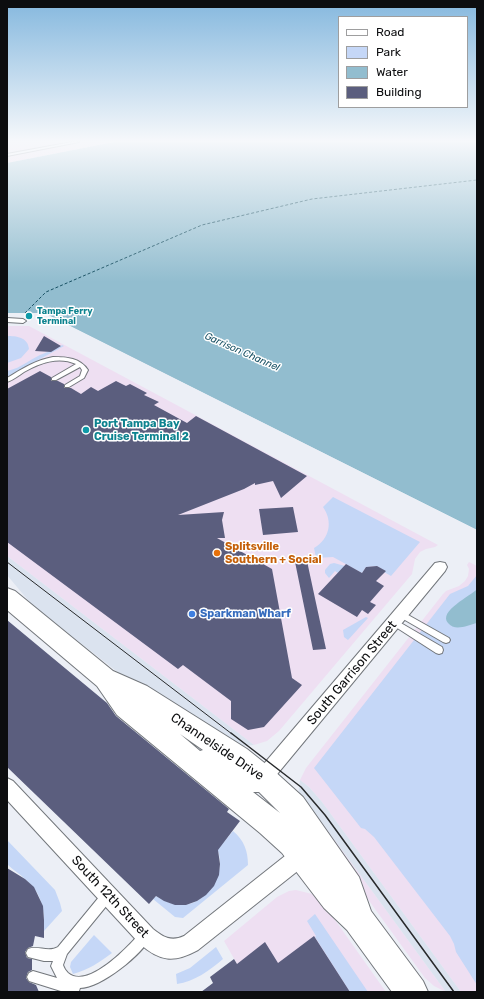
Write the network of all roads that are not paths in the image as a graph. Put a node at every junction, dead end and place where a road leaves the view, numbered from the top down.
1 (7, 320) edge
2 (23, 321) dead end
3 (83, 367) junction
4 (7, 380) edge
5 (440, 567) dead end
6 (7, 597) edge
7 (397, 618) junction
8 (446, 640) dead end
9 (439, 650) dead end
10 (105, 679) junction
11 (148, 725) junction
12 (263, 778) junction
13 (7, 787) edge
14 (302, 855) junction
15 (108, 895) junction
16 (358, 919) junction
17 (146, 936) junction
18 (62, 950) junction
19 (32, 953) dead end
20 (33, 977) dead end
21 (77, 987) junction
22 (412, 992) edge

1 - 2 lane
3 - 3 lane
3 - 4 lane
5 - 7 street, South Garrison Street
6 - 10 main road, Channelside Drive
7 - 8 lane
7 - 9 lane
7 - 12 street, South Garrison Street
10 - 11 main road, Channelside Drive
10 - 12 main road, Channelside Drive
11 - 12 main road
11 - 14 main road, Channelside Drive
12 - 16 main road, Channelside Drive
13 - 15 street, South 12th Street
14 - 16 main road, Channelside Drive
14 - 17 street, South 12th Street
15 - 17 street, South 12th Street
15 - 18 lane
16 - 22 main road, Channelside Drive
17 - 21 lane
18 - 19 lane
18 - 21 lane
20 - 21 lane

